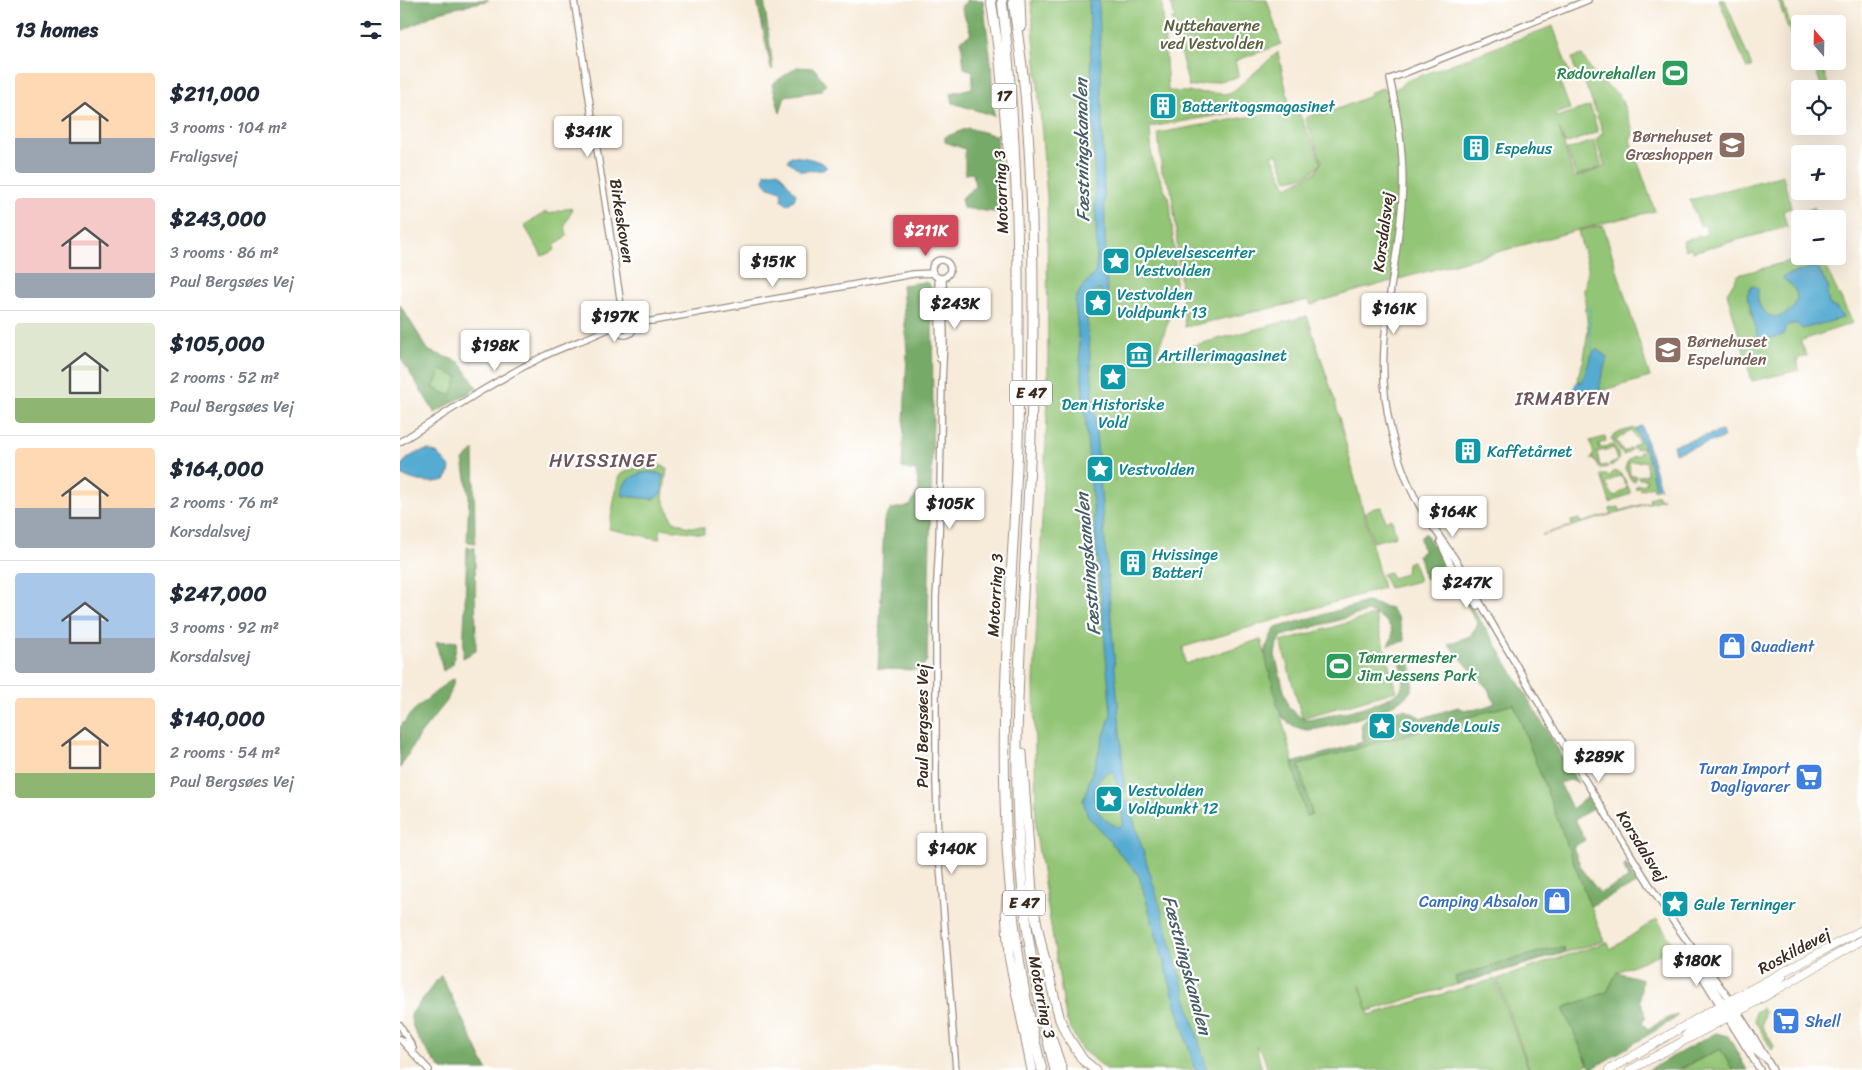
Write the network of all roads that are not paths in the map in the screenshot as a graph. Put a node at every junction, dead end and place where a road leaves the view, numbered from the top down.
1 (574, 0) edge
2 (991, 0) edge
3 (1002, 0) edge
4 (1013, 0) edge
5 (1020, 0) edge
6 (1588, 0) edge
7 (1020, 54) junction
8 (1016, 193) junction
9 (624, 317) junction
10 (652, 321) junction
11 (632, 322) junction
12 (616, 325) junction
13 (633, 329) junction
14 (602, 332) junction
15 (618, 332) junction
16 (401, 442) edge
17 (1018, 733) junction
18 (1009, 882) junction
19 (1862, 930) edge
20 (1862, 940) edge
21 (1690, 946) junction
22 (1696, 958) joint
23 (1729, 1009) junction
24 (1044, 1020) junction
25 (400, 1024) edge
26 (400, 1039) edge
27 (416, 1055) junction
28 (1765, 1057) joint
29 (428, 1070) edge
30 (956, 1070) edge
31 (1032, 1070) edge
32 (1042, 1070) edge
33 (1055, 1070) edge
34 (1062, 1070) edge
35 (1095, 1070) edge
36 (1609, 1070) edge
37 (1630, 1070) edge
38 (1760, 1070) edge
39 (1773, 1070) edge

1 - 9 street, Birkeskoven
2 - 8 highway, 17
3 - 8 highway, Motorring 3 / E 47
4 - 7 highway
5 - 7 highway, E 47
6 - 21 street, Korsdalsvej
7 - 17 highway, Motorring 3 / E 47
8 - 18 highway, Motorring 3 / E 47
9 - 11 street
9 - 12 street
10 - 11 street
10 - 13 street
10 - 30 street, Paul Bergsøes Vej
11 - 13 street
12 - 14 street
12 - 15 street
13 - 15 street
14 - 15 street
14 - 16 street
17 - 24 highway, Motorring 3 / E 47
17 - 35 highway
18 - 31 highway
18 - 32 highway, Motorring 3 / E 47
19 - 23 main road, Roskildevej
20 - 23 main road, Roskildevej
21 - 22 street, Korsdalsvej
21 - 23 street, Korsdalsvej
22 - 23 main road
23 - 28 main road
23 - 36 main road, Roskildevej
23 - 37 main road
23 - 38 street, Korsdalsvej
24 - 33 highway, Motorring 3 / E 47
24 - 34 highway
25 - 27 street
26 - 27 street
27 - 29 street
28 - 39 street

